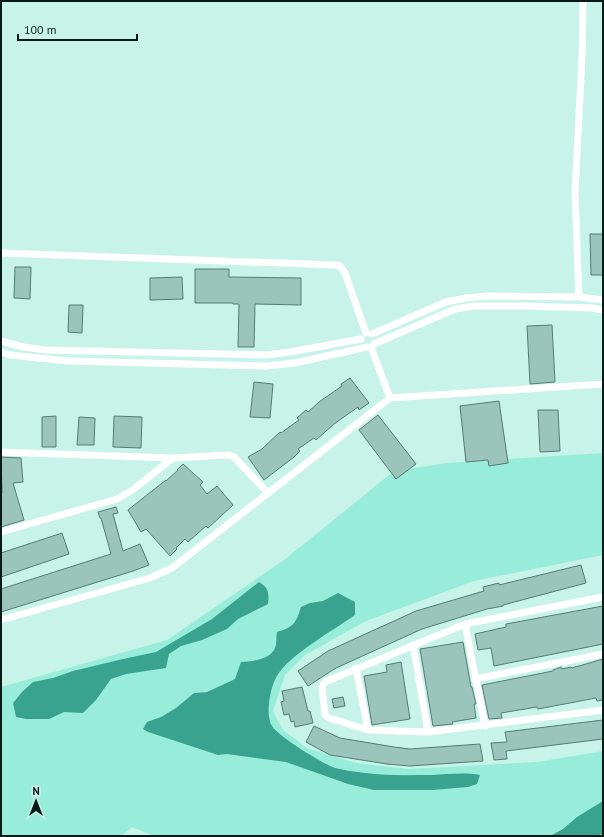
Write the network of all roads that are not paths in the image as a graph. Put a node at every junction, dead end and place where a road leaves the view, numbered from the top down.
1 (583, 1) edge
2 (1, 253) edge
3 (579, 297) junction
4 (603, 300) edge
5 (603, 310) edge
6 (367, 335) junction
7 (1, 341) edge
8 (371, 346) junction
9 (1, 352) edge
10 (148, 352) junction
11 (148, 363) junction
12 (603, 384) edge
13 (390, 398) junction
14 (1, 452) edge
15 (173, 458) junction
16 (268, 493) junction
17 (1, 532) edge
18 (603, 597) edge
19 (1, 620) edge
20 (465, 624) junction
21 (413, 645) junction
22 (603, 654) edge
23 (356, 668) junction
24 (475, 678) junction
25 (603, 710) edge
26 (485, 726) junction
27 (368, 730) junction
28 (428, 732) junction

1 - 3 street
2 - 6 street
3 - 4 street
3 - 6 street
5 - 8 street
6 - 8 street
6 - 8 street
6 - 10 street
7 - 10 street
8 - 11 street
8 - 13 street
9 - 11 street
10 - 11 street
12 - 13 street
13 - 16 street
14 - 15 street
15 - 16 street
15 - 17 street
16 - 19 street
18 - 20 street
20 - 21 street
20 - 24 street
21 - 23 street
21 - 28 street
22 - 24 street
23 - 27 street
23 - 27 street
24 - 26 street
25 - 26 street
26 - 28 street
27 - 28 street

